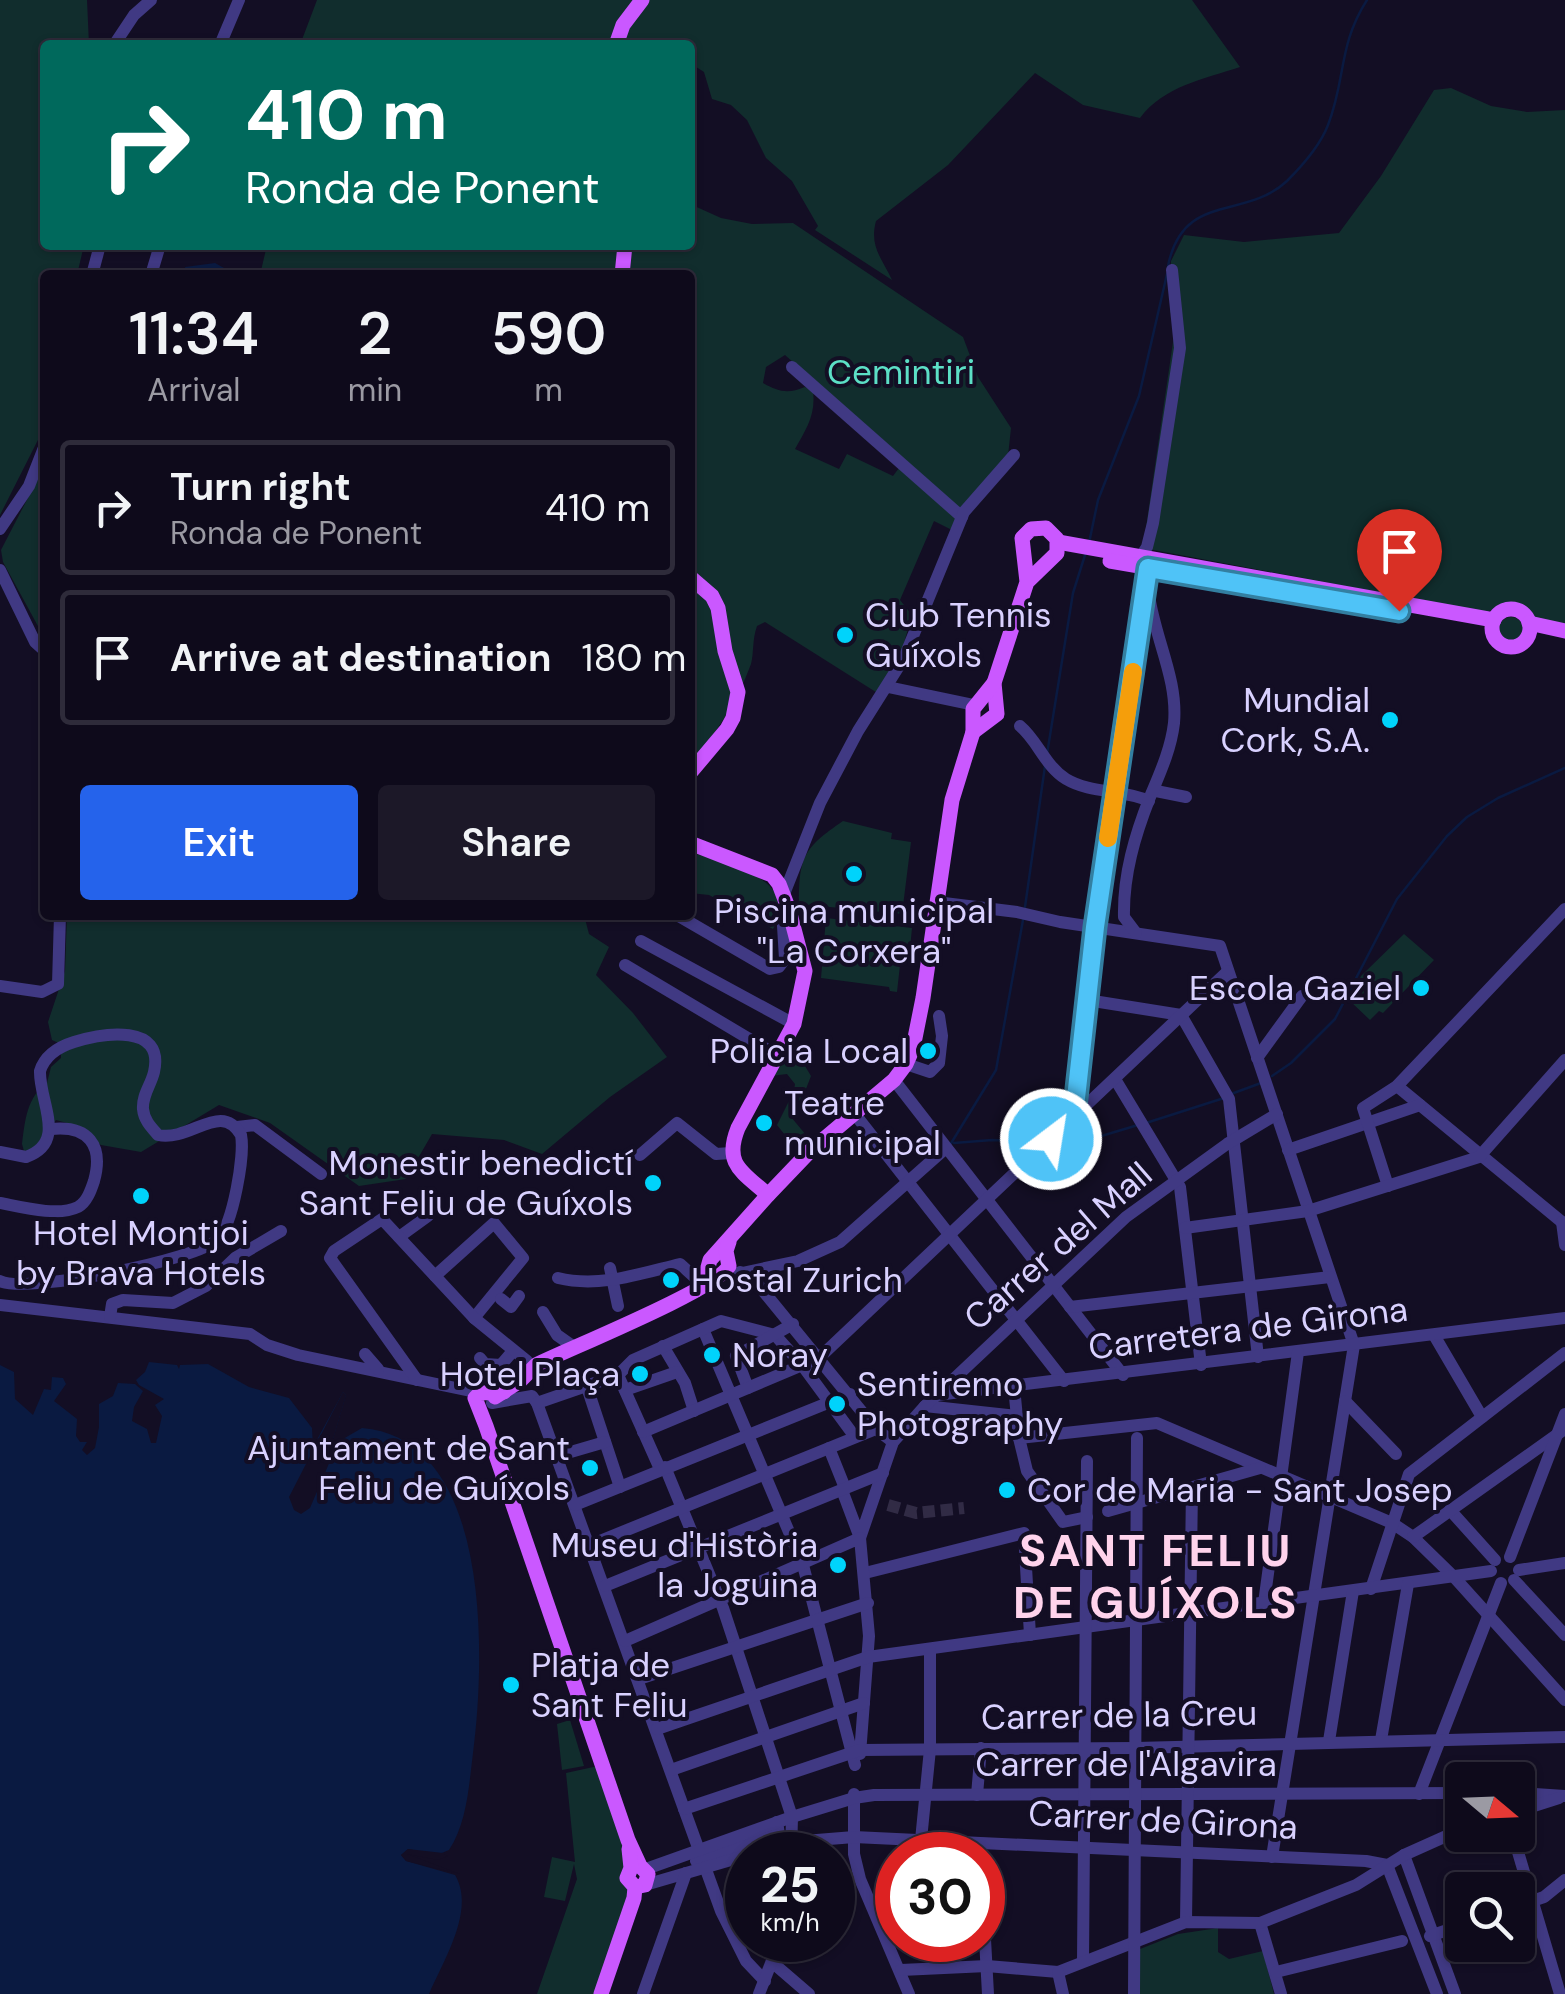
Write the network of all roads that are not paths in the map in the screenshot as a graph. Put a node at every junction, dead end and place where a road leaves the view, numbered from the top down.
1 (240, 0) edge
2 (642, 0) edge
3 (146, 1) edge
4 (118, 40) edge
5 (222, 40) edge
6 (618, 40) edge
7 (1172, 270) dead end
8 (792, 367) dead end
9 (1014, 455) dead end
10 (40, 458) edge
11 (962, 517) junction
12 (0, 529) edge
13 (1058, 548) junction
14 (1026, 559) junction
15 (1147, 560) junction
16 (1044, 564) junction
17 (0, 570) edge
18 (695, 581) edge
19 (1028, 582) junction
20 (1493, 624) junction
21 (1529, 629) junction
22 (1565, 631) edge
23 (1565, 641) edge
24 (40, 646) edge
25 (888, 687) junction
26 (980, 713) junction
27 (1020, 726) dead end
28 (695, 767) edge
29 (1115, 793) junction
30 (1152, 796) junction
31 (1186, 797) dead end
32 (695, 845) edge
33 (786, 902) junction
34 (936, 902) junction
35 (1565, 909) edge
36 (60, 920) edge
37 (685, 920) edge
38 (1095, 927) junction
39 (1136, 933) junction
40 (642, 941) dead end
41 (625, 966) dead end
42 (1228, 971) junction
43 (0, 986) edge
44 (1302, 996) dead end
45 (1087, 1000) junction
46 (1181, 1015) junction
47 (939, 1016) dead end
48 (794, 1024) junction
49 (778, 1056) junction
50 (1258, 1058) junction
51 (1565, 1060) edge
52 (906, 1064) junction
53 (1115, 1079) junction
54 (894, 1080) junction
55 (1396, 1086) junction
56 (1420, 1105) junction
57 (854, 1113) junction
58 (1277, 1114) junction
59 (1074, 1116) junction
60 (1368, 1123) junction
61 (237, 1127) junction
62 (51, 1129) junction
63 (1233, 1140) junction
64 (946, 1148) junction
65 (1288, 1150) junction
66 (0, 1152) edge
67 (732, 1154) junction
68 (640, 1155) dead end
69 (1479, 1157) junction
70 (321, 1174) dead end
71 (1177, 1181) junction
72 (908, 1182) junction
73 (1388, 1186) junction
74 (768, 1194) junction
75 (987, 1202) junction
76 (0, 1203) edge
77 (1308, 1211) junction
78 (428, 1216) dead end
79 (1242, 1220) junction
80 (1564, 1221) edge
81 (1185, 1228) junction
82 (281, 1231) dead end
83 (949, 1236) junction
84 (399, 1237) junction
85 (1565, 1245) edge
86 (724, 1266) junction
87 (612, 1273) junction
88 (436, 1276) junction
89 (1330, 1277) junction
90 (558, 1278) dead end
91 (0, 1281) edge
92 (698, 1286) junction
93 (1053, 1286) junction
94 (1250, 1287) junction
95 (1193, 1293) junction
96 (518, 1296) dead end
97 (501, 1299) dead end
98 (0, 1305) edge
99 (618, 1306) dead end
100 (1070, 1307) junction
101 (543, 1312) dead end
102 (110, 1317) junction
103 (474, 1318) junction
104 (1565, 1318) edge
105 (1016, 1321) junction
106 (792, 1324) junction
107 (704, 1329) junction
108 (775, 1335) junction
109 (1434, 1336) junction
110 (663, 1346) junction
111 (1354, 1346) junction
112 (574, 1347) junction
113 (513, 1350) junction
114 (1298, 1352) junction
115 (1565, 1353) edge
116 (365, 1354) dead end
117 (480, 1358) dead end
118 (819, 1358) junction
119 (1258, 1358) junction
120 (802, 1365) junction
121 (1201, 1365) junction
122 (378, 1369) junction
123 (529, 1369) junction
124 (677, 1372) junction
125 (1123, 1374) junction
126 (618, 1375) junction
127 (418, 1381) junction
128 (1064, 1381) junction
129 (587, 1387) junction
130 (1014, 1387) junction
131 (748, 1388) junction
132 (625, 1390) junction
133 (850, 1394) junction
134 (938, 1395) junction
135 (730, 1396) junction
136 (484, 1401) junction
137 (1345, 1401) junction
138 (537, 1403) junction
139 (828, 1403) junction
140 (925, 1406) junction
141 (694, 1411) junction
142 (1565, 1414) edge
143 (1017, 1416) junction
144 (1482, 1417) junction
145 (876, 1429) junction
146 (1562, 1430) edge
147 (644, 1432) junction
148 (748, 1434) junction
149 (855, 1438) junction
150 (1018, 1438) junction
151 (1137, 1438) dead end
152 (606, 1442) junction
153 (894, 1442) junction
154 (829, 1448) junction
155 (1396, 1454) dead end
156 (557, 1456) junction
157 (1088, 1461) dead end
158 (663, 1468) junction
159 (1260, 1468) junction
160 (883, 1473) junction
161 (764, 1474) junction
162 (1281, 1478) junction
163 (620, 1487) junction
164 (1192, 1488) junction
165 (843, 1489) junction
166 (1330, 1497) junction
167 (1139, 1502) junction
168 (576, 1505) junction
169 (681, 1508) junction
170 (1450, 1510) junction
171 (1108, 1511) dead end
172 (783, 1514) junction
173 (1087, 1517) junction
174 (1392, 1523) junction
175 (861, 1537) junction
176 (1413, 1537) junction
177 (590, 1545) junction
178 (696, 1549) junction
179 (1565, 1562) edge
180 (1499, 1563) junction
181 (802, 1565) junction
182 (865, 1573) junction
183 (1454, 1577) junction
184 (1511, 1578) junction
185 (1408, 1584) junction
186 (605, 1586) junction
187 (1371, 1588) junction
188 (1353, 1591) junction
189 (1314, 1596) junction
190 (719, 1600) junction
191 (868, 1603) junction
192 (1264, 1603) junction
193 (1189, 1614) junction
194 (1488, 1617) junction
195 (815, 1620) junction
196 (1138, 1620) junction
197 (1087, 1628) junction
198 (1565, 1634) edge
199 (1030, 1635) junction
200 (625, 1641) junction
201 (736, 1648) junction
202 (930, 1649) junction
203 (868, 1658) junction
204 (830, 1670) junction
205 (639, 1680) junction
206 (753, 1697) junction
207 (1565, 1700) edge
208 (864, 1703) junction
209 (840, 1710) junction
210 (656, 1730) junction
211 (766, 1737) junction
212 (1565, 1737) edge
213 (1440, 1739) junction
214 (1381, 1740) junction
215 (1329, 1741) junction
216 (1291, 1742) junction
217 (1188, 1745) junction
218 (1084, 1746) junction
219 (981, 1748) junction
220 (1136, 1748) junction
221 (930, 1749) junction
222 (855, 1755) junction
223 (671, 1770) junction
224 (779, 1777) junction
225 (1445, 1793) edge
226 (1282, 1794) junction
227 (1418, 1794) junction
228 (926, 1795) junction
229 (977, 1795) junction
230 (1084, 1795) junction
231 (1134, 1795) junction
232 (1186, 1795) junction
233 (1535, 1795) edge
234 (854, 1796) junction
235 (1563, 1797) edge
236 (1535, 1806) edge
237 (684, 1808) junction
238 (792, 1817) junction
239 (787, 1832) edge
240 (787, 1832) edge
241 (854, 1832) edge
242 (922, 1832) edge
243 (1445, 1836) edge
244 (855, 1844) edge
245 (1084, 1846) junction
246 (1005, 1848) edge
247 (1135, 1850) junction
248 (1185, 1852) junction
249 (725, 1854) edge
250 (1404, 1855) junction
251 (725, 1857) edge
252 (1272, 1857) junction
253 (702, 1859) junction
254 (1387, 1865) junction
255 (686, 1874) junction
256 (649, 1875) junction
257 (1565, 1880) edge
258 (1535, 1900) edge
259 (1535, 1903) edge
260 (1186, 1922) junction
261 (1260, 1923) junction
262 (1445, 1931) edge
263 (1435, 1935) junction
264 (1417, 1938) junction
265 (1402, 1940) dead end
266 (1136, 1942) junction
267 (1084, 1961) junction
268 (987, 1962) edge
269 (774, 1963) joint
270 (987, 1966) junction
271 (900, 1970) junction
272 (1058, 1972) junction
273 (1276, 1972) junction
274 (762, 1988) edge
275 (1562, 1991) edge
276 (601, 1994) edge
277 (643, 1994) edge
278 (810, 1994) edge
279 (909, 1994) edge
280 (988, 1994) edge
281 (1064, 1994) edge
282 (1134, 1994) edge
283 (1281, 1994) edge
284 (1437, 1994) edge
285 (1456, 1994) edge

1 - 5 street
2 - 6 main road
3 - 4 street
7 - 15 street
8 - 11 street
9 - 11 street
10 - 12 street
11 - 25 street
13 - 14 main road
13 - 15 main road
13 - 16 main road
14 - 16 main road
14 - 19 main road
15 - 20 main road
15 - 29 street
15 - 30 street
16 - 19 main road
17 - 24 street
18 - 28 main road
19 - 26 main road
20 - 21 main road
20 - 21 main road
21 - 22 main road
21 - 23 main road
25 - 26 street
25 - 33 street
26 - 34 main road
27 - 29 street
29 - 30 street
29 - 38 street
30 - 31 street
30 - 39 street
32 - 33 main road
33 - 37 street
33 - 48 main road
34 - 38 street
34 - 52 main road
35 - 55 street
36 - 43 street
38 - 39 street
38 - 45 street
39 - 42 street
40 - 48 street
41 - 49 street
42 - 46 street
42 - 50 street
44 - 50 street
45 - 46 street
45 - 59 street
46 - 53 street
46 - 63 street
47 - 52 street
48 - 49 main road
49 - 67 main road
50 - 58 street
51 - 69 street
52 - 54 main road
53 - 59 street
53 - 71 street
54 - 57 main road
54 - 64 street
55 - 56 street
55 - 60 street
56 - 60 street
56 - 69 street
57 - 72 street
57 - 74 main road
58 - 63 street, Carrer del Mall
58 - 65 street
59 - 75 street
60 - 65 street
60 - 73 street
61 - 62 street
61 - 70 street
61 - 91 street
62 - 66 street
62 - 76 street
63 - 71 street, Carrer del Mall
63 - 79 street
64 - 72 street
64 - 75 street
65 - 77 street
67 - 68 street
67 - 74 main road
69 - 73 street
69 - 80 street
71 - 81 street
71 - 93 street, Carrer del Mall
72 - 83 street
72 - 86 street
73 - 77 street
74 - 86 main road
75 - 83 street
75 - 93 street
77 - 79 street
77 - 89 street
78 - 84 street
79 - 81 street
79 - 94 street
80 - 85 street
81 - 95 street
82 - 102 street
83 - 105 street
83 - 118 street
84 - 88 street
84 - 127 street
86 - 92 main road
86 - 106 street
87 - 90 street
87 - 92 street
87 - 99 street
88 - 103 street
88 - 103 street
89 - 94 street
89 - 111 street
92 - 112 main road
93 - 100 street
93 - 105 street, Carrer del Mall
94 - 95 street
94 - 119 street
95 - 100 street
95 - 121 street
96 - 97 street
98 - 102 street
100 - 125 street
101 - 112 street
102 - 122 street
103 - 113 street
104 - 109 street, Carretera de Girona
105 - 128 street
105 - 134 street, Carrer del Mall
106 - 108 street
106 - 118 street
107 - 108 street
107 - 110 street
107 - 135 street
108 - 120 street
108 - 131 street
109 - 111 street, Carretera de Girona
109 - 144 street
110 - 124 street
110 - 126 street
111 - 114 street, Carretera de Girona
111 - 137 street
112 - 123 main road
113 - 117 street
113 - 123 street
114 - 119 street, Carretera de Girona
114 - 162 street
115 - 144 street
116 - 122 street
118 - 120 street
118 - 133 street
119 - 121 street, Carretera de Girona
120 - 131 street
120 - 139 street
121 - 125 street, Carretera de Girona
122 - 127 street
123 - 136 main road
124 - 132 street
124 - 141 street
125 - 128 street, Carretera de Girona
126 - 129 street
126 - 132 street
127 - 136 street
128 - 130 street, Carretera de Girona
129 - 138 street
129 - 152 street
130 - 134 street, Carretera de Girona
130 - 143 street
131 - 135 street
132 - 147 street
133 - 139 street
133 - 145 street
134 - 140 street, Carrer del Mall
135 - 141 street
135 - 148 street
136 - 138 street
136 - 256 main road
137 - 155 street
137 - 166 street
138 - 156 street
139 - 148 street
139 - 149 street
140 - 143 street
140 - 153 street, Carrer del Mall
141 - 147 street
142 - 146 street
143 - 150 street
144 - 174 street
145 - 149 street
145 - 153 street
146 - 170 street
146 - 180 street
147 - 158 street
148 - 158 street
148 - 161 street
149 - 154 street
150 - 159 street
150 - 173 street
151 - 167 street
152 - 156 street
152 - 163 street
153 - 160 street
154 - 161 street
154 - 165 street
156 - 168 street
157 - 173 street
158 - 163 street
158 - 169 street
159 - 162 street
159 - 164 street
160 - 165 street
160 - 175 street
161 - 169 street
161 - 172 street
162 - 166 street
162 - 192 street
163 - 168 street
164 - 167 street
164 - 193 street
165 - 172 street
165 - 175 street
166 - 174 street
166 - 189 street
167 - 171 street
167 - 196 street
168 - 177 street
169 - 177 street
169 - 178 street
170 - 176 street
170 - 180 street
172 - 178 street
172 - 181 street
173 - 197 street
174 - 176 street
174 - 187 street
175 - 181 street
175 - 182 street
176 - 183 street
177 - 186 street
178 - 186 street
178 - 190 street
179 - 184 street
180 - 183 street
180 - 184 street
180 - 184 street
181 - 190 street
181 - 195 street
182 - 191 street
182 - 199 street
183 - 185 street
183 - 194 street
184 - 194 street
184 - 198 street
185 - 187 street
185 - 214 street
186 - 200 street
187 - 188 street
188 - 189 street
188 - 215 street
189 - 192 street
189 - 216 street
190 - 200 street
190 - 201 street
191 - 195 street
191 - 203 street
192 - 193 street
193 - 196 street
193 - 217 street
194 - 207 street
194 - 213 street
195 - 201 street
195 - 204 street
196 - 197 street
196 - 220 street
197 - 199 street
197 - 218 street
199 - 202 street
200 - 205 street
201 - 205 street
201 - 206 street
202 - 203 street
202 - 221 street
203 - 204 street
203 - 208 street
204 - 206 street
204 - 209 street
205 - 210 street
206 - 210 street
206 - 211 street
208 - 209 street
208 - 222 street
209 - 211 street
209 - 222 street
210 - 223 street
211 - 223 street
211 - 224 street
212 - 213 street, Carrer de la Creu
213 - 214 street, Carrer de la Creu
213 - 227 street
214 - 215 street, Carrer de la Creu
215 - 216 street, Carrer de la Creu
216 - 217 street, Carrer de la Creu
216 - 226 street
217 - 220 street, Carrer de la Creu
217 - 232 street
218 - 219 street, Carrer de la Creu
218 - 220 street, Carrer de la Creu
218 - 230 street
219 - 221 street, Carrer de la Creu
219 - 229 street
220 - 231 street
221 - 222 street, Carrer de la Creu
221 - 228 street
222 - 224 street, Carrer de la Creu
223 - 237 street
224 - 237 street, Carrer de la Creu
224 - 238 street
225 - 227 street, Carrer de l'Algavira
226 - 227 street, Carrer de l'Algavira
226 - 232 street, Carrer de l'Algavira
226 - 252 street
228 - 229 street, Carrer de l'Algavira
228 - 234 street, Carrer de l'Algavira
228 - 242 street
229 - 230 street, Carrer de l'Algavira
230 - 231 street, Carrer de l'Algavira
230 - 245 street
231 - 232 street, Carrer de l'Algavira
231 - 247 street
232 - 248 street
233 - 235 street
234 - 238 street, Carrer de l'Algavira
234 - 241 street
235 - 236 street
237 - 253 street
238 - 239 street
238 - 240 street, Carrer de l'Algavira
243 - 250 street
244 - 271 street
245 - 246 street, Carrer de Girona
245 - 247 street, Carrer de Girona
245 - 267 street
247 - 248 street, Carrer de Girona
247 - 266 street
248 - 252 street, Carrer de Girona
248 - 260 street
249 - 253 street
250 - 254 street
250 - 263 street
251 - 253 street
252 - 254 street, Carrer de Girona
253 - 255 street
253 - 256 street
253 - 274 street
254 - 261 street
254 - 264 street
255 - 256 street
255 - 277 street
256 - 276 main road
257 - 258 street
259 - 275 street
260 - 261 street
260 - 266 street
261 - 273 street
262 - 263 street
263 - 264 street
263 - 285 street
264 - 284 street
265 - 273 street
266 - 267 street
266 - 282 street
267 - 272 street
268 - 270 street
269 - 274 street
269 - 278 street
270 - 271 street
270 - 272 street
270 - 280 street
271 - 279 street
272 - 281 street
273 - 283 street

